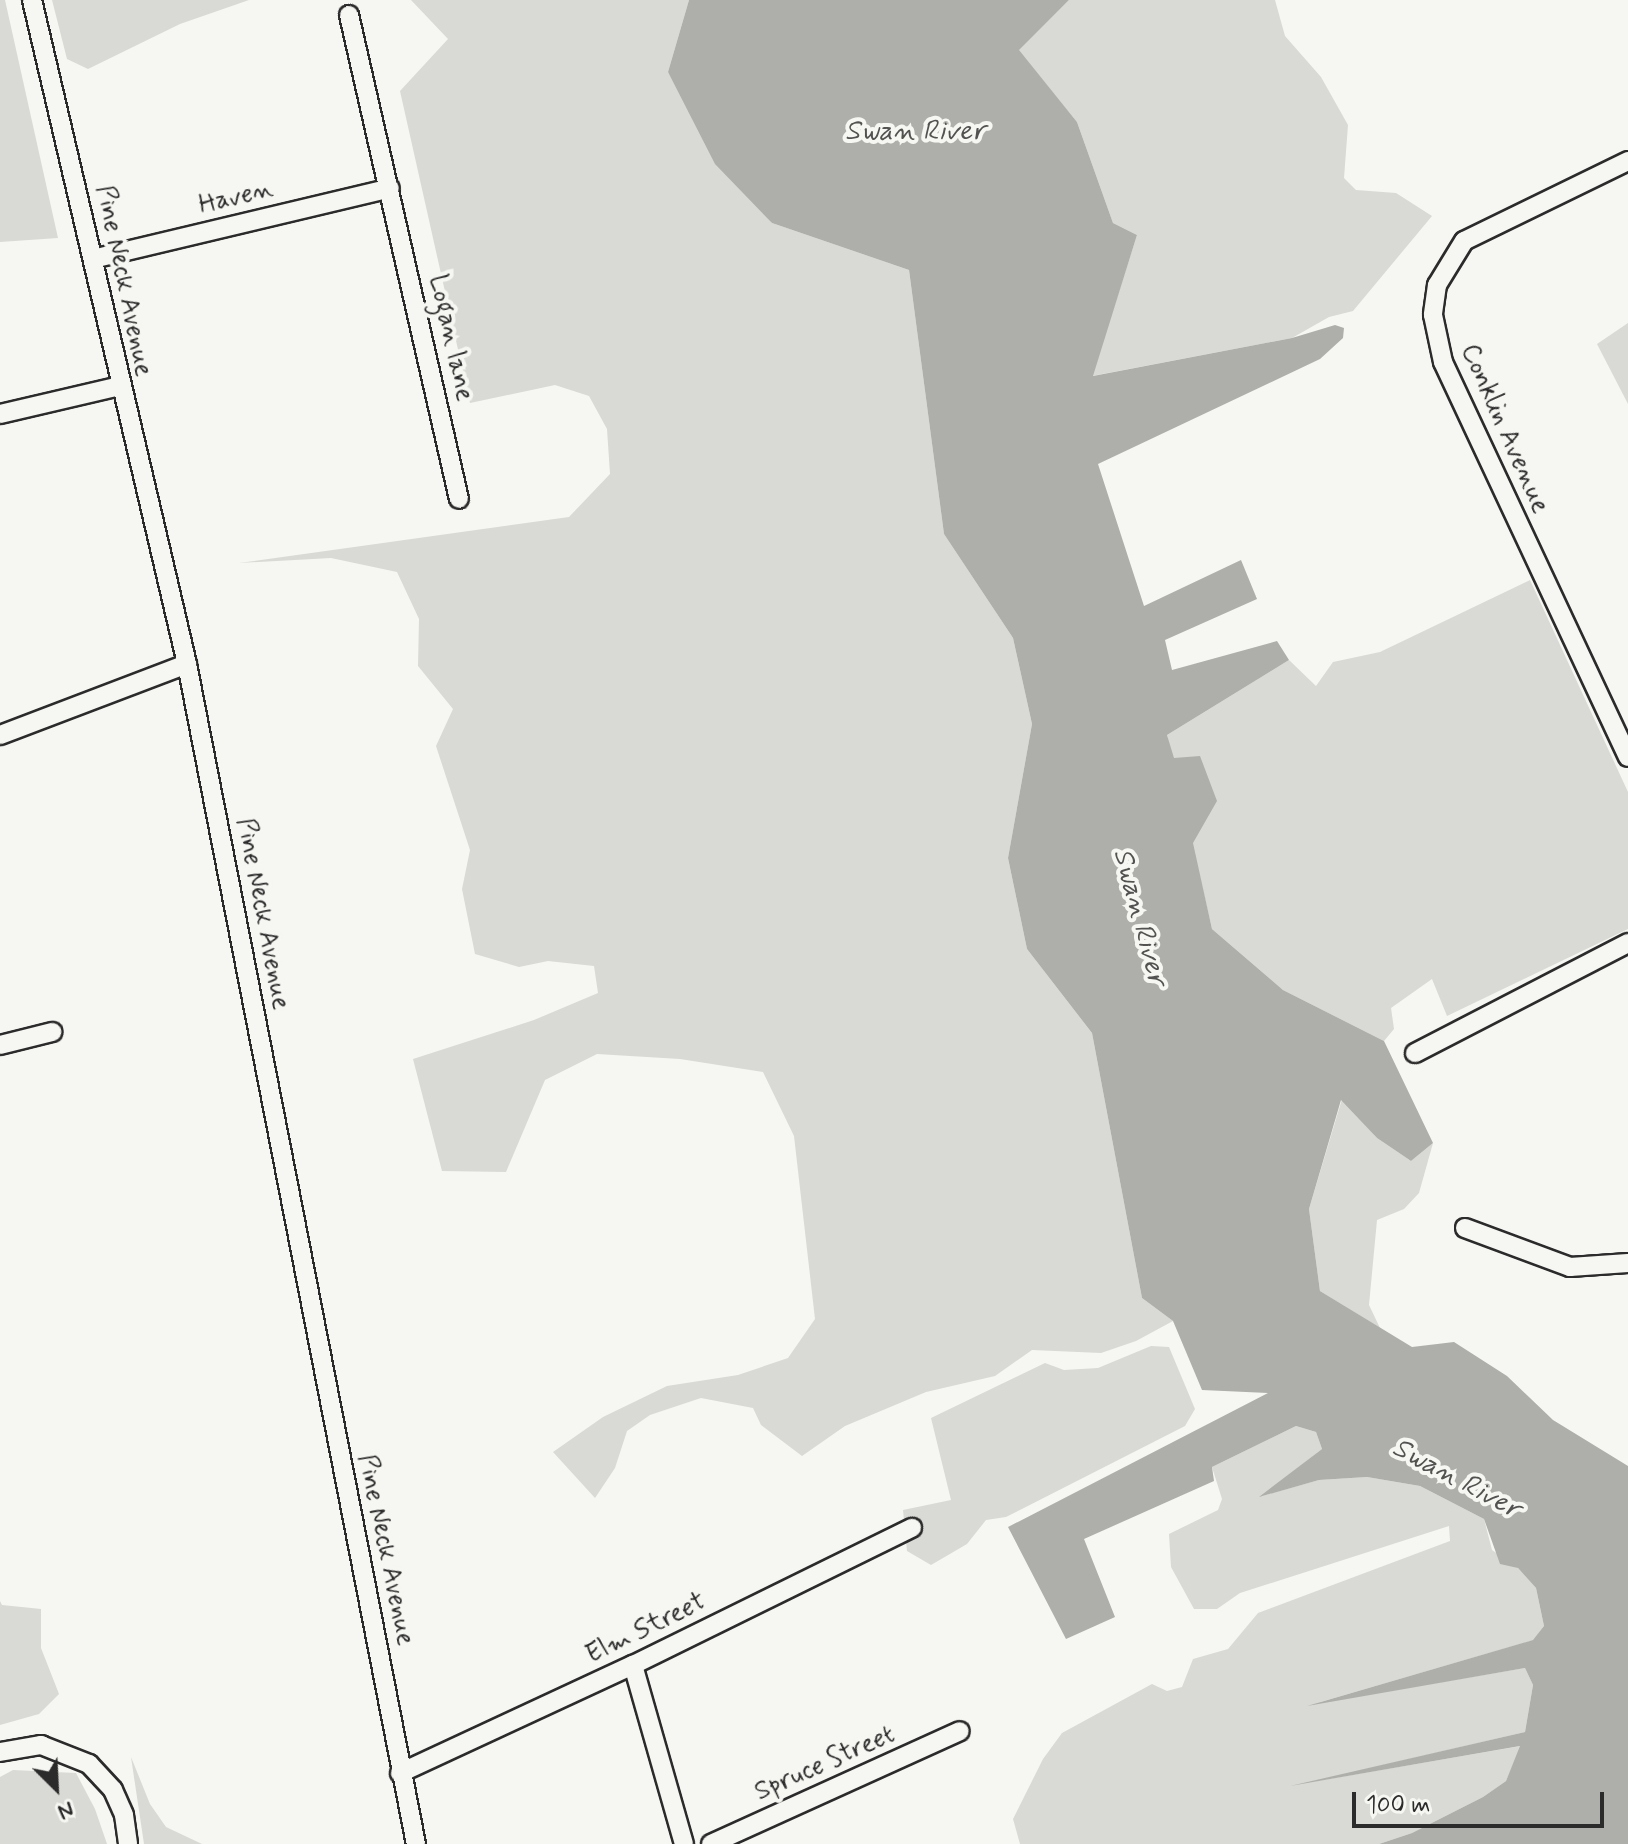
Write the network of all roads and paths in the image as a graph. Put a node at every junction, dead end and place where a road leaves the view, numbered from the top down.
1 (32, 0) edge
2 (349, 15) dead end
3 (1628, 161) edge
4 (390, 188) junction
5 (93, 259) junction
6 (120, 386) junction
7 (0, 414) edge
8 (459, 499) dead end
9 (187, 664) junction
10 (0, 735) edge
11 (1628, 757) edge
12 (1628, 943) edge
13 (52, 1032) dead end
14 (0, 1045) edge
15 (1415, 1053) dead end
16 (1465, 1228) dead end
17 (1628, 1263) edge
18 (912, 1528) dead end
19 (633, 1665) junction
20 (960, 1731) dead end
21 (0, 1752) edge
22 (400, 1773) junction
23 (128, 1844) edge
24 (416, 1844) edge
25 (684, 1844) edge
26 (711, 1844) edge

1 - 5 street, Pine Neck Avenue
2 - 4 street, Logan lane
3 - 11 street, Conklin Avenue
4 - 5 street, Haven
4 - 8 street, Logan lane
5 - 6 street, Pine Neck Avenue
6 - 7 street
6 - 9 street, Pine Neck Avenue
9 - 10 street
9 - 22 street, Pine Neck Avenue
12 - 15 street
13 - 14 street
16 - 17 street
18 - 19 street, Elm Street
19 - 22 street, Elm Street
19 - 25 street
20 - 26 street, Spruce Street
21 - 23 street
22 - 24 street, Pine Neck Avenue

